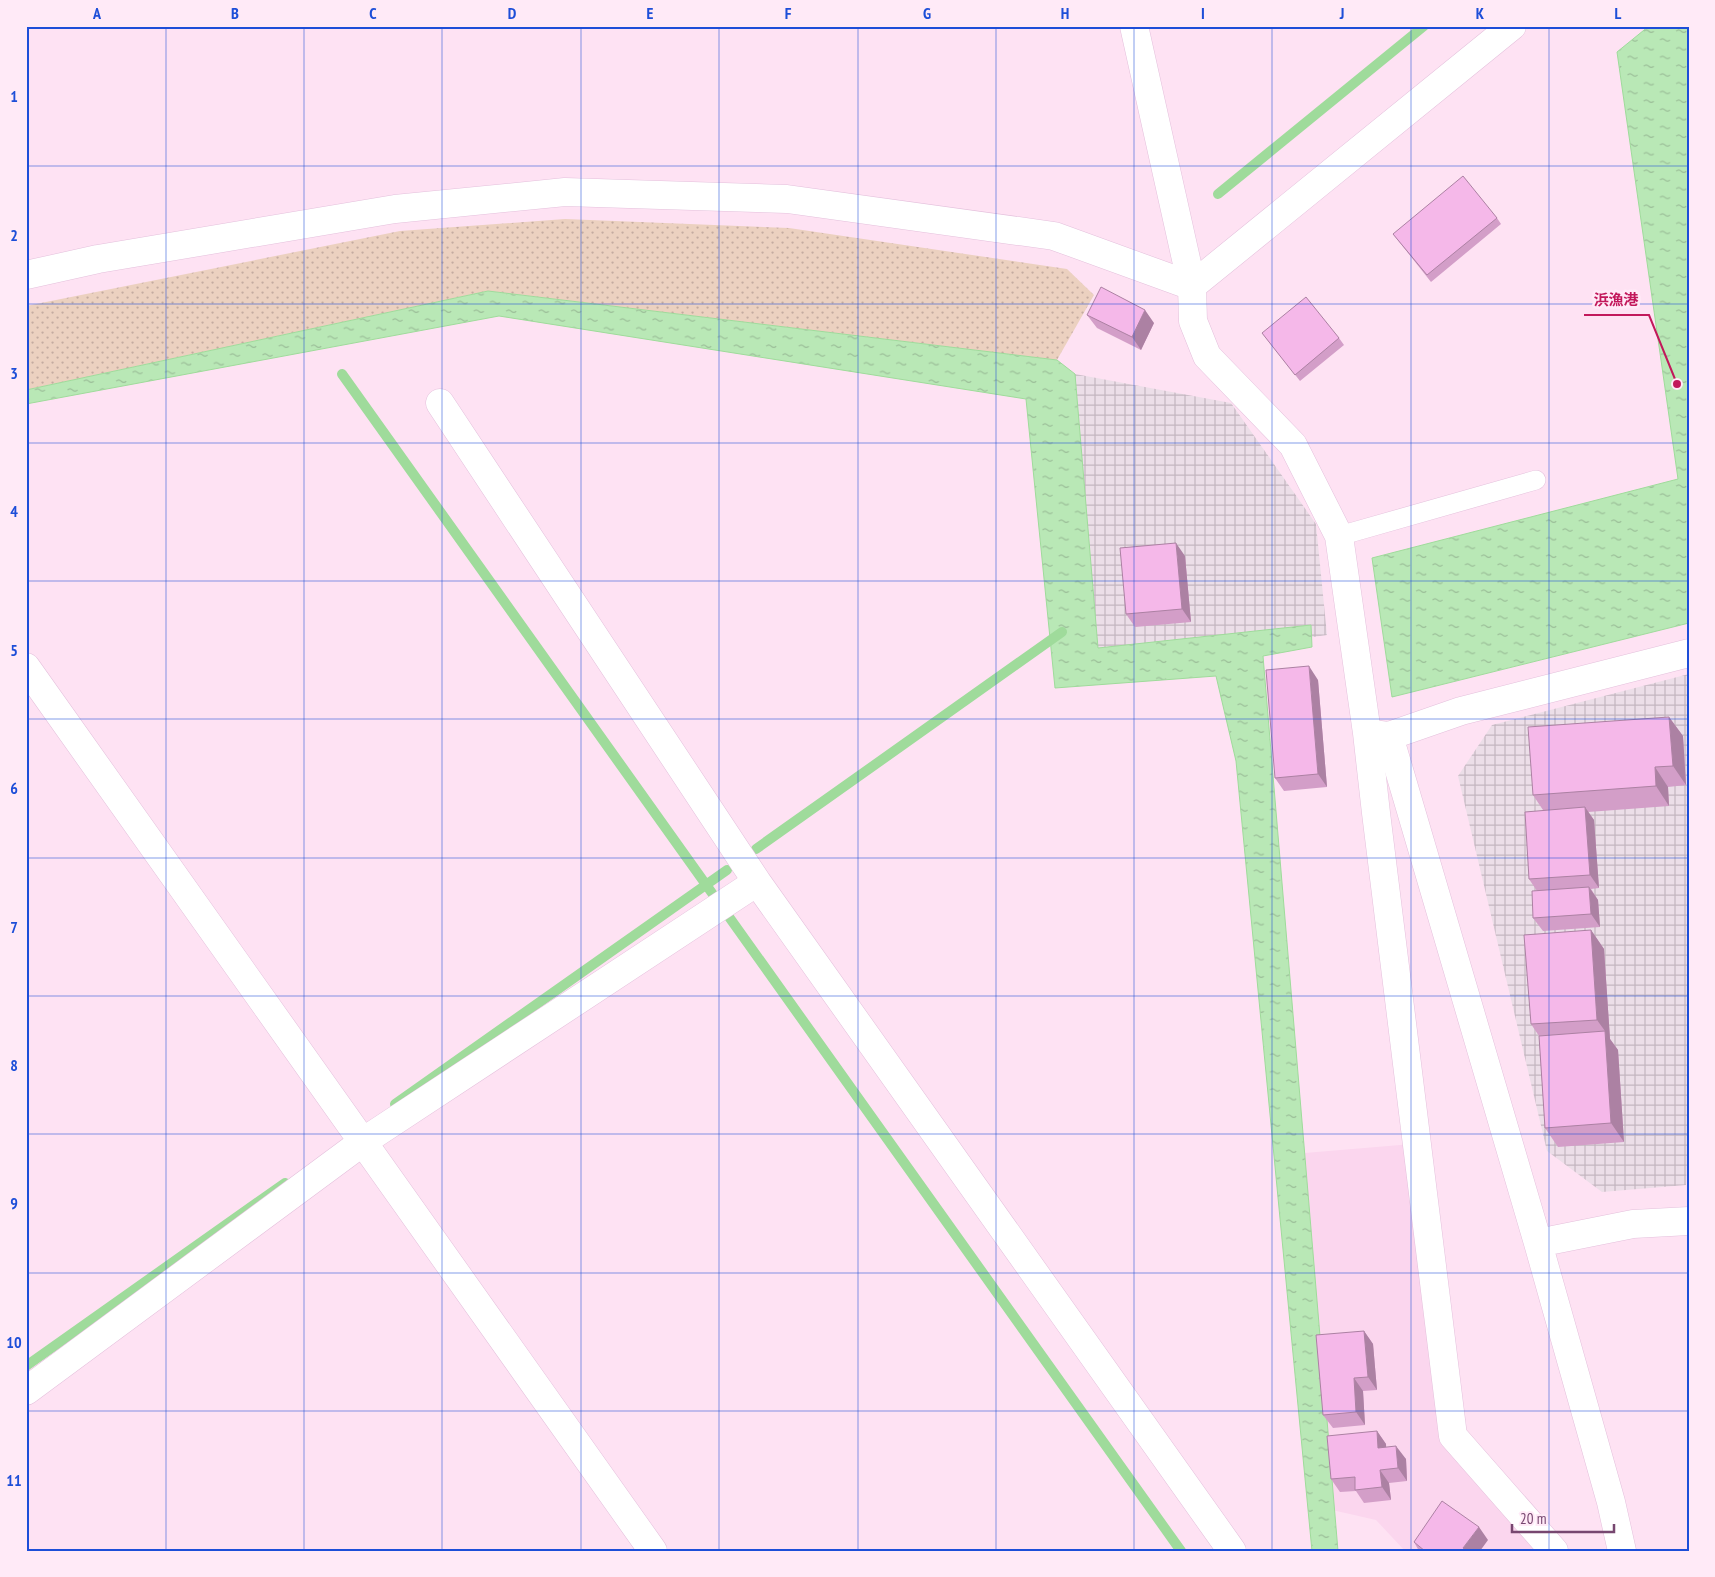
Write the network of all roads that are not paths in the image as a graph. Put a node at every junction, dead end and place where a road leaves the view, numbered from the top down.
1 (1134, 26) edge
2 (1512, 26) edge
3 (26, 275) edge
4 (1192, 286) junction
5 (440, 403) dead end
6 (1536, 480) dead end
7 (1340, 536) junction
8 (1689, 653) edge
9 (26, 667) edge
10 (1378, 734) junction
11 (757, 882) junction
12 (364, 1141) junction
13 (1689, 1220) edge
14 (1538, 1243) junction
15 (26, 1392) edge
16 (654, 1551) edge
17 (1232, 1551) edge
18 (1554, 1551) edge
19 (1622, 1551) edge

1 - 4 street
2 - 4 street
3 - 4 street
4 - 7 street
5 - 11 street
6 - 7 lane
7 - 10 street
8 - 10 street
9 - 12 street
10 - 14 street
10 - 18 street
11 - 12 street
11 - 17 street
12 - 15 street
12 - 16 street
13 - 14 street
14 - 19 street

